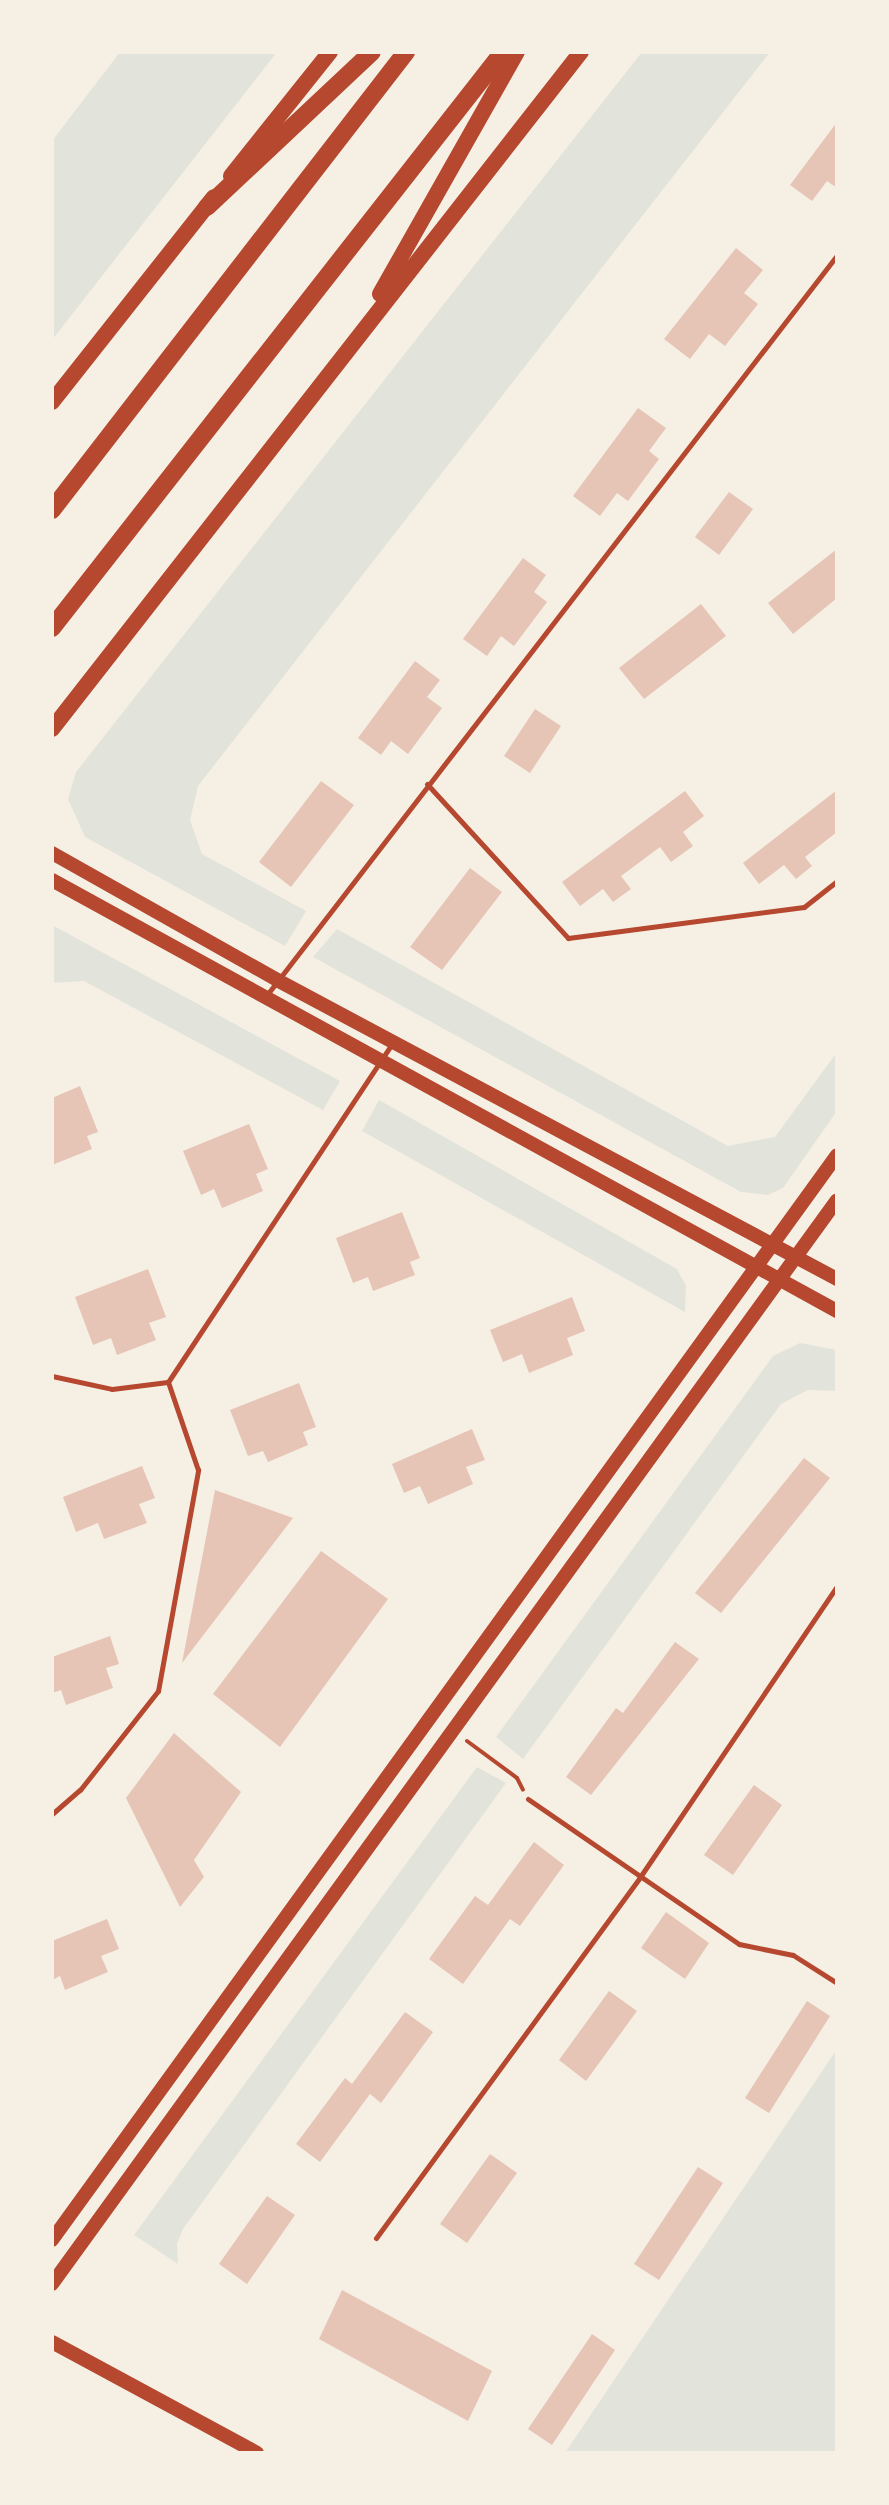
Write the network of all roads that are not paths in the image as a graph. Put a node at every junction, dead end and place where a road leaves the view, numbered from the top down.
1 (330, 52) edge
2 (372, 52) edge
3 (406, 52) edge
4 (503, 52) edge
5 (517, 52) edge
6 (581, 52) edge
7 (207, 207) junction
8 (837, 255) edge
9 (353, 341) junction
10 (52, 402) edge
11 (52, 510) edge
12 (52, 628) edge
13 (52, 729) edge
14 (427, 784) junction
15 (52, 853) edge
16 (52, 880) edge
17 (837, 881) edge
18 (277, 980) junction
19 (266, 997) junction
20 (393, 1041) junction
21 (382, 1060) junction
22 (837, 1155) edge
23 (837, 1200) edge
24 (772, 1244) junction
25 (797, 1256) junction
26 (757, 1266) junction
27 (780, 1279) junction
28 (837, 1279) edge
29 (837, 1311) edge
30 (52, 1376) edge
31 (168, 1382) junction
32 (837, 1586) edge
33 (528, 1799) road end
34 (52, 1814) edge
35 (640, 1877) junction
36 (837, 1983) edge
37 (376, 2238) dead end
38 (52, 2240) edge
39 (52, 2284) edge
40 (52, 2342) edge
41 (257, 2453) edge

1 - 7 main road
2 - 7 highway
3 - 11 highway
4 - 12 highway
5 - 9 main road
6 - 9 main road
7 - 10 main road
8 - 14 lane
9 - 13 main road
14 - 17 lane
14 - 18 lane
15 - 18 street
16 - 19 street
18 - 19 lane
18 - 20 street
19 - 21 street
20 - 21 lane
20 - 24 street
21 - 26 street
21 - 31 lane
22 - 24 street
23 - 25 street
24 - 25 street
24 - 26 street
25 - 27 street
25 - 28 street
26 - 27 street
26 - 38 street
27 - 29 street
27 - 39 street
30 - 31 lane
31 - 34 lane
32 - 35 lane
33 - 35 lane
35 - 36 lane
35 - 37 lane
40 - 41 street

